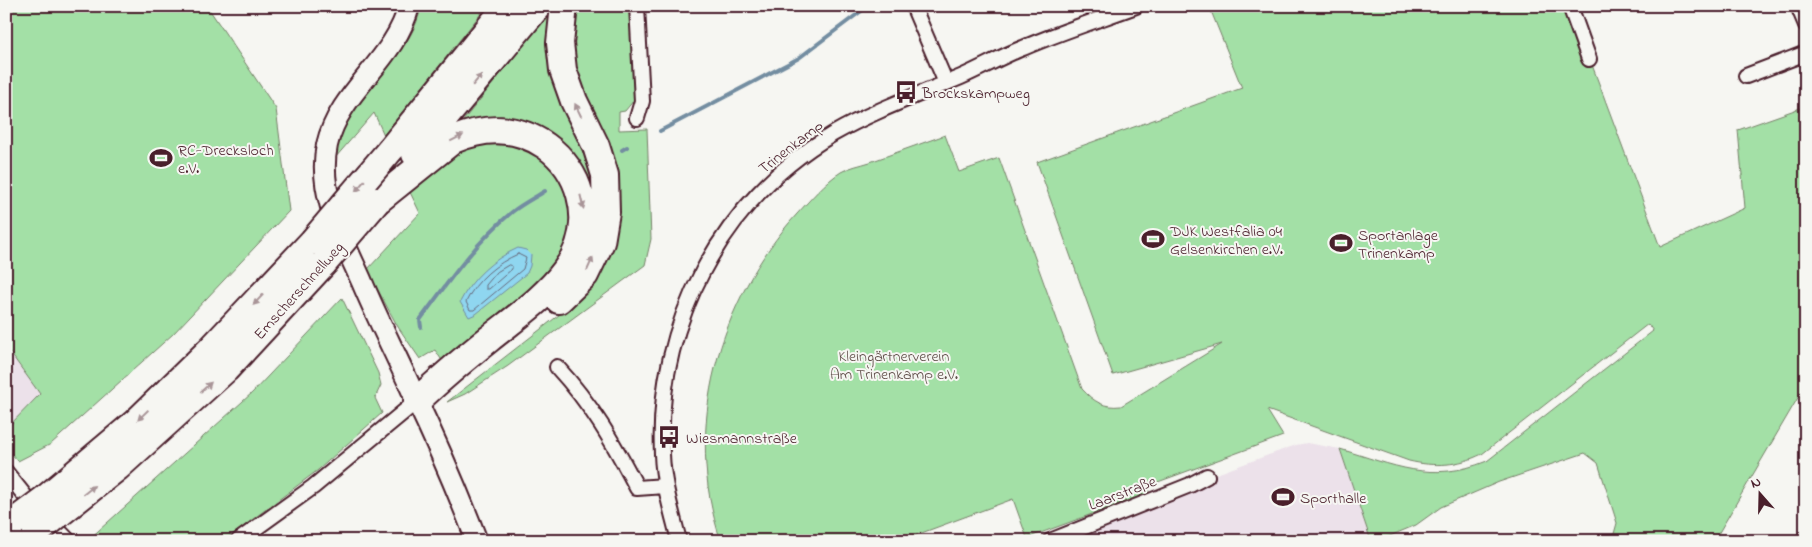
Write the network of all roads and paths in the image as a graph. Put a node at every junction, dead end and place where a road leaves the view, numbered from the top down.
1 (538, 6) edge
2 (564, 6) edge
3 (638, 6) edge
4 (913, 6) edge
5 (1136, 6) edge
6 (1570, 6) edge
7 (1798, 6) edge
8 (504, 9) edge
9 (406, 11) edge
10 (1806, 25) edge
11 (1806, 53) edge
12 (1589, 59) dead end
13 (1746, 76) dead end
14 (946, 83) junction
15 (636, 118) dead end
16 (399, 166) junction
17 (318, 252) junction
18 (557, 367) dead end
19 (417, 401) junction
20 (6, 472) edge
21 (1207, 476) dead end
22 (665, 486) junction
23 (20, 531) edge
24 (69, 541) edge
25 (238, 541) edge
26 (477, 541) edge
27 (679, 541) edge
28 (1050, 541) edge

16 -> 1 highway, Emscherschnellweg
19 -> 2 highway
3 - 15 street
4 - 14 street
5 - 14 street, Trinenkamp
6 - 12 street
7 - 10 street
8 - 16 highway, Emscherschnellweg
9 - 19 main road
11 - 13 street
14 - 22 street, Trinenkamp
16 -> 17 highway, Emscherschnellweg, bridge
16 - 17 highway, Emscherschnellweg, bridge
16 -> 19 highway
17 - 23 highway, Emscherschnellweg, bridge
18 - 22 street
19 - 25 street
19 - 26 main road
20 - 24 street
21 - 28 street, Laarstraße
22 - 27 street, Trinenkamp

